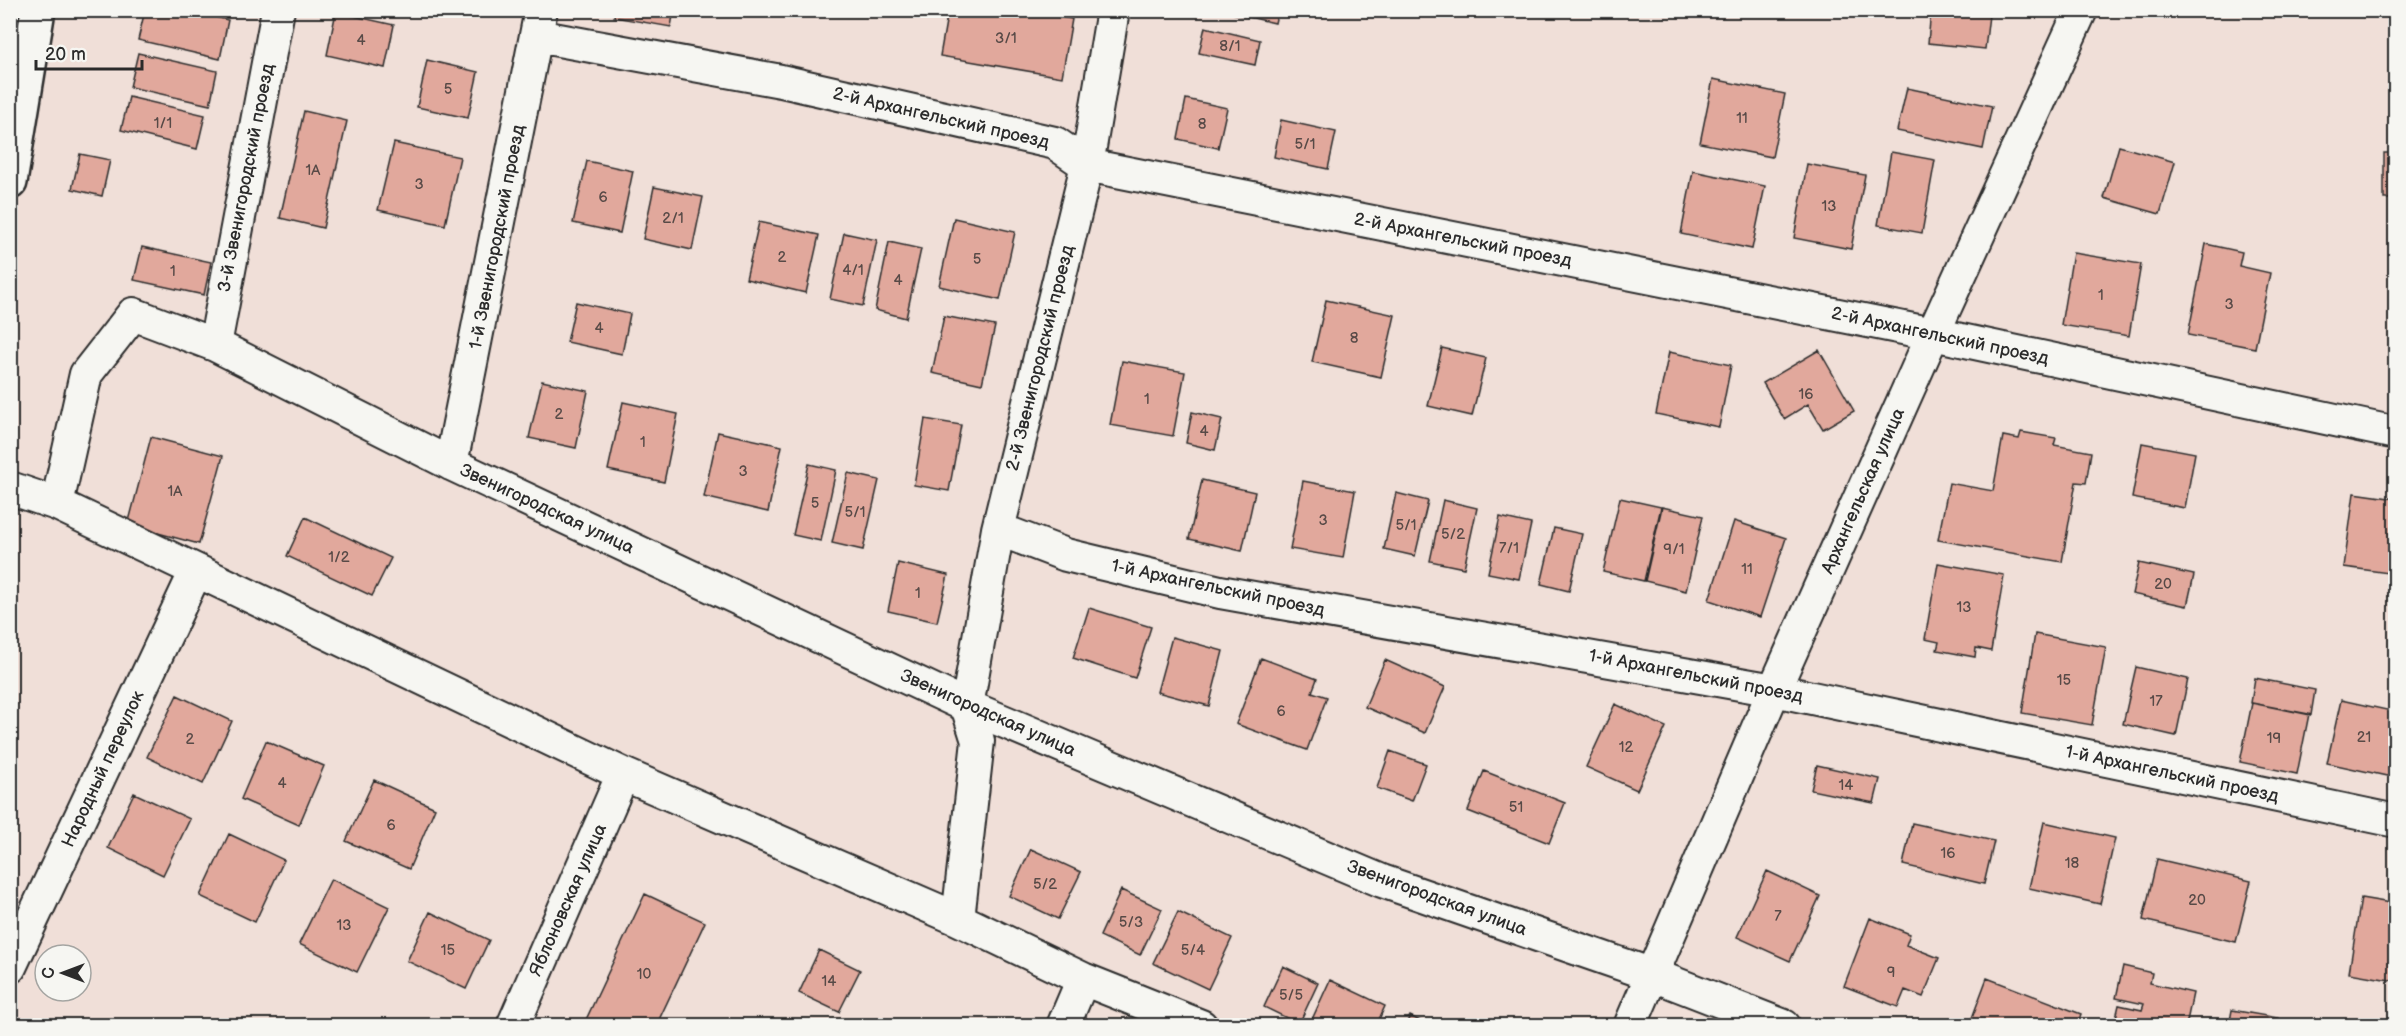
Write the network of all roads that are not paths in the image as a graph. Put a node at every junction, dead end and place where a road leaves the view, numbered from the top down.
1 (38, 10) edge
2 (278, 10) edge
3 (1113, 10) edge
4 (2081, 10) edge
5 (539, 23) edge
6 (16, 117) edge
7 (1087, 165) junction
8 (10, 182) edge
9 (1933, 334) junction
10 (215, 345) junction
11 (2396, 433) edge
12 (451, 464) junction
13 (10, 488) edge
14 (57, 504) junction
15 (998, 529) junction
16 (196, 571) junction
17 (1774, 690) junction
18 (967, 706) junction
19 (623, 774) junction
20 (2396, 821) edge
21 (958, 919) junction
22 (10, 967) edge
23 (1653, 975) junction
24 (1083, 979) junction
25 (513, 1026) edge
26 (1062, 1026) edge
27 (1201, 1026) edge
28 (1630, 1026) edge
29 (1784, 1026) edge

1 - 6 street
2 - 10 street, 3-й Звенигородский проезд
3 - 7 street, 2-й Звенигородский проезд
4 - 9 street, Архангельская улица
5 - 7 street, 2-й Архангельский проезд
5 - 12 street, 1-й Звенигородский проезд
6 - 8 street
7 - 9 street, 2-й Архангельский проезд
7 - 15 street, 2-й Звенигородский проезд
9 - 11 street, 2-й Архангельский проезд
9 - 17 street, Архангельская улица
10 - 12 street, Звенигородская улица
10 - 14 street, Звенигородская улица
12 - 18 street, Звенигородская улица
13 - 14 street
14 - 16 street
15 - 17 street, 1-й Архангельский проезд
15 - 18 street, 2-й Звенигородский проезд
16 - 19 street
16 - 22 street, Народный переулок
17 - 20 street, 1-й Архангельский проезд
17 - 23 street, Архангельская улица
18 - 21 street
18 - 23 street, Звенигородская улица
19 - 21 street
19 - 25 street, Яблоновская улица
21 - 24 street
23 - 28 street, Архангельская улица
23 - 29 street, Звенигородская улица
24 - 26 street
24 - 27 street

